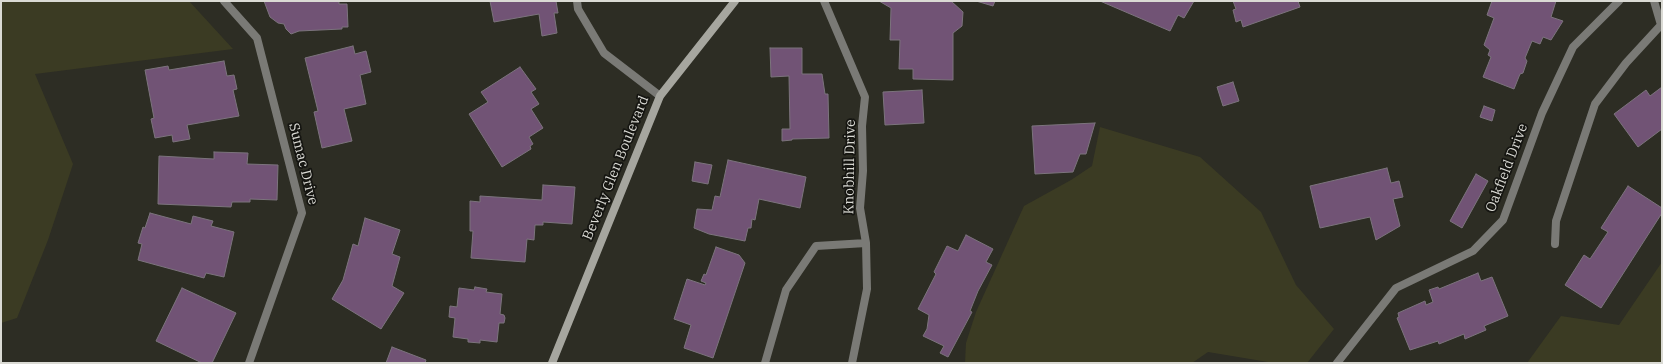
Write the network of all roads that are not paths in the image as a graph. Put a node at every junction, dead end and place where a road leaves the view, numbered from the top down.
1 (224, 1) edge
2 (577, 1) edge
3 (735, 1) edge
4 (824, 1) edge
5 (1619, 1) edge
6 (1654, 1) edge
7 (660, 96) junction
8 (866, 243) junction
9 (1555, 244) dead end
10 (249, 363) edge
11 (552, 363) edge
12 (765, 363) edge
13 (852, 363) edge
14 (1337, 363) edge

1 - 10 street, Sumac Drive
2 - 7 street
3 - 7 main road, Beverly Glen Boulevard
4 - 8 street, Knobhill Drive
5 - 14 street, Oakfield Drive
6 - 9 street
7 - 11 main road, Beverly Glen Boulevard
8 - 12 street
8 - 13 street, Knobhill Drive

